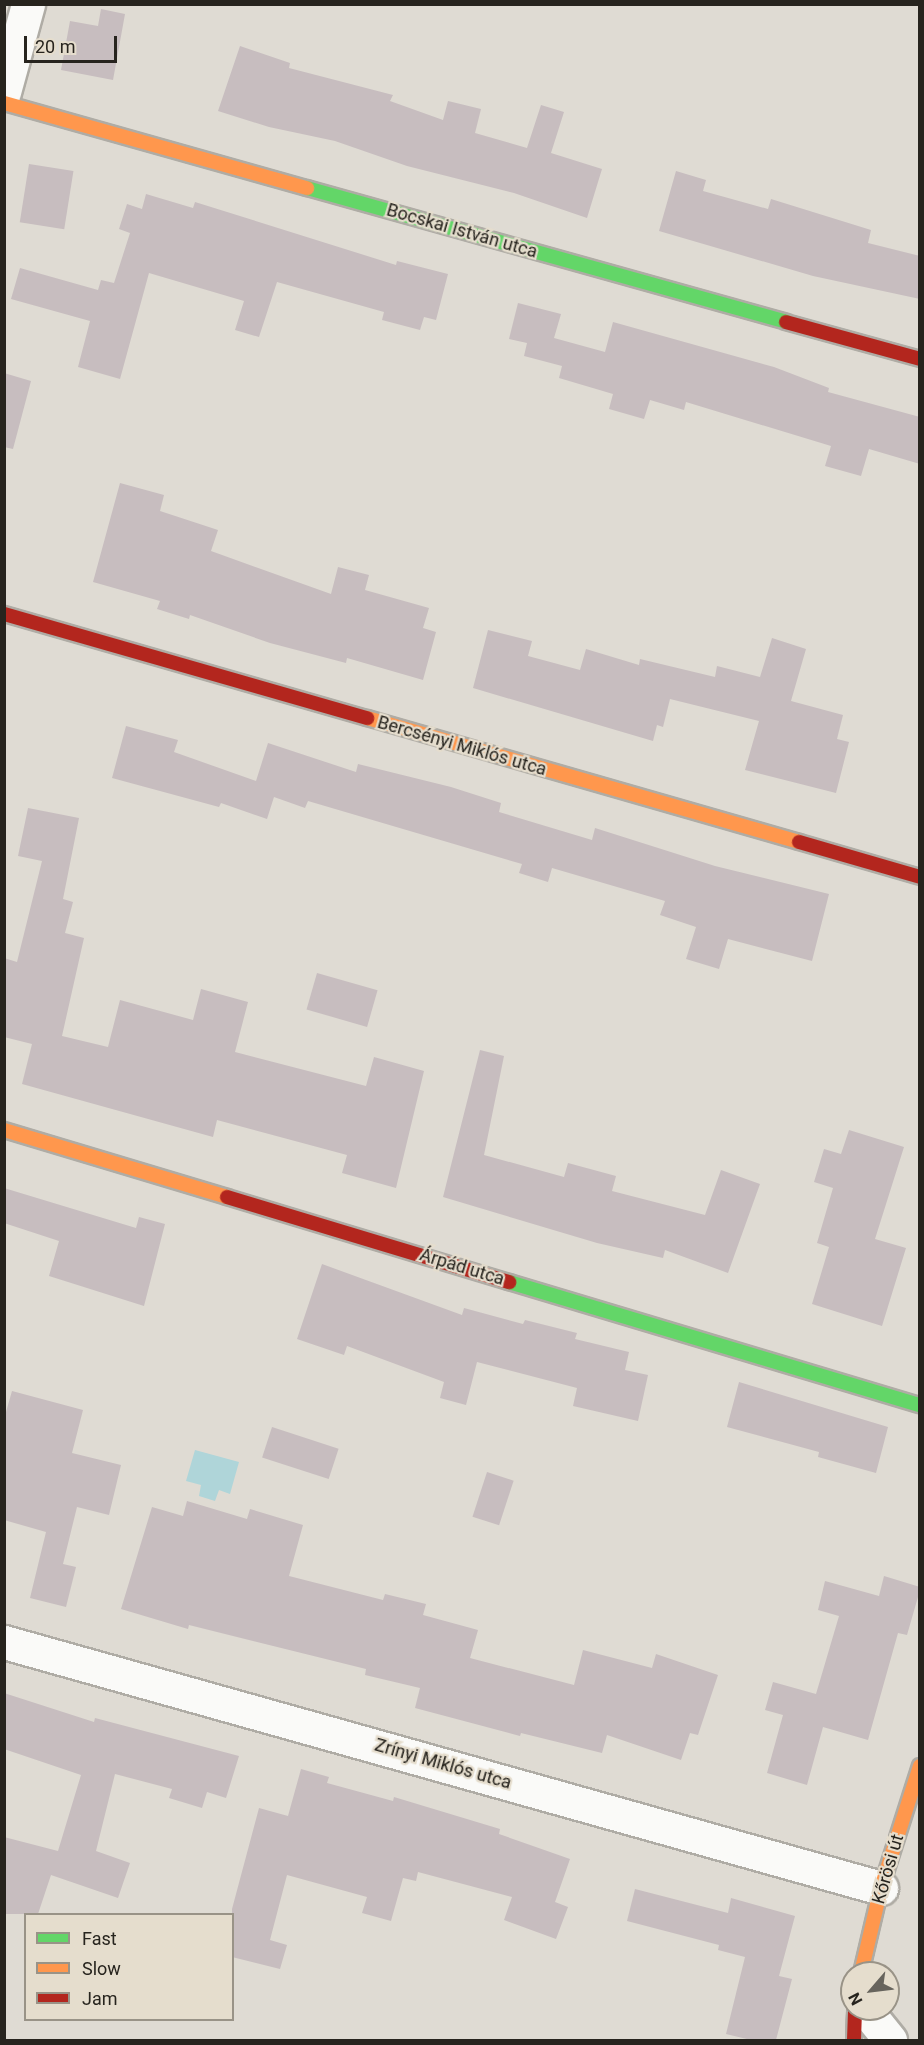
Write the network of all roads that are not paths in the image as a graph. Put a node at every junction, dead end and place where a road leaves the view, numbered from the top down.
1 (28, 4) edge
2 (4, 92) edge
3 (4, 104) edge
4 (920, 359) edge
5 (4, 614) edge
6 (920, 878) edge
7 (4, 1130) edge
8 (920, 1405) edge
9 (4, 1642) edge
10 (920, 1766) edge
11 (881, 1888) junction
12 (864, 1961) edge
13 (855, 2021) edge
14 (875, 2021) edge
15 (854, 2040) edge
16 (891, 2040) edge

1 - 2 street
3 - 4 street, Bocskai István utca
5 - 6 street, Bercsényi Miklós utca
7 - 8 street, Árpád utca
9 - 11 street, Zrínyi Miklós utca
10 - 11 street, Kőrösi út
11 - 12 street, Kőrösi út
13 - 15 street
14 - 16 street

